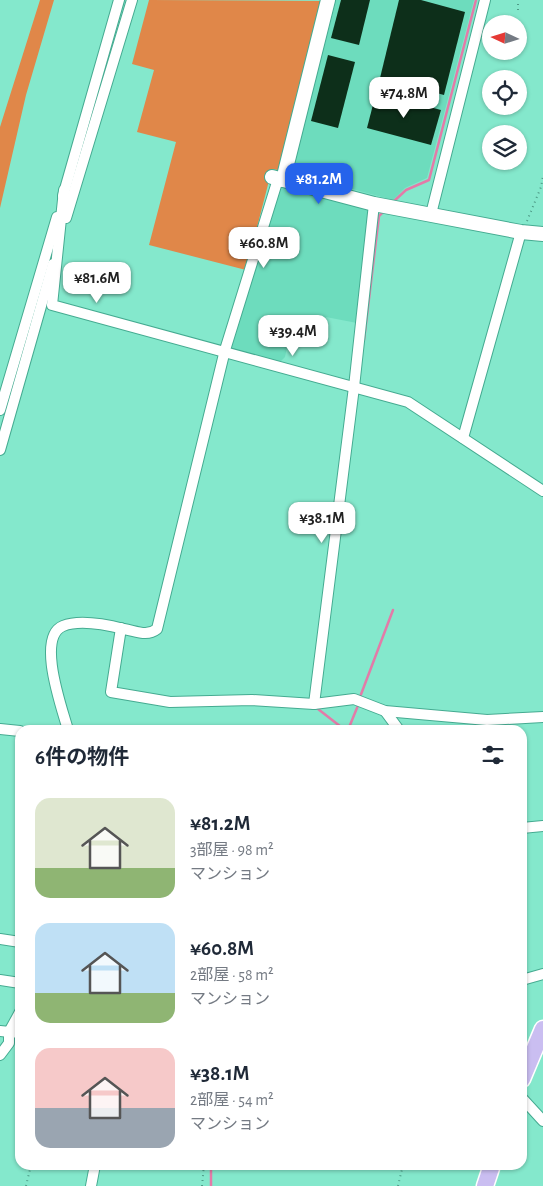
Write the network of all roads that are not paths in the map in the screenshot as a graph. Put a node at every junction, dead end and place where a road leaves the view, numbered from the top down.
1 (119, 0) edge
2 (132, 0) edge
3 (328, 0) edge
4 (485, 0) edge
5 (278, 179) junction
6 (64, 190) junction
7 (374, 204) junction
8 (431, 214) junction
9 (521, 232) junction
10 (543, 234) edge
11 (59, 244) junction
12 (225, 350) junction
13 (354, 387) junction
14 (0, 410) edge
15 (463, 438) junction
16 (0, 450) edge
17 (543, 491) edge
18 (121, 628) junction
19 (314, 704) junction
20 (385, 711) junction
21 (543, 718) edge
22 (67, 725) edge
23 (395, 725) edge
24 (0, 729) edge
25 (15, 730) edge
26 (543, 826) edge
27 (527, 828) edge
28 (0, 939) edge
29 (15, 941) edge
30 (543, 974) edge
31 (527, 979) edge
32 (0, 980) edge
33 (15, 982) edge
34 (15, 1018) edge
35 (543, 1029) edge
36 (4, 1031) edge
37 (0, 1055) edge
38 (527, 1066) edge
39 (527, 1103) edge
40 (543, 1121) edge
41 (94, 1170) edge
42 (490, 1170) edge
43 (91, 1186) edge
44 (485, 1186) edge

1 - 6 street
2 - 11 street
3 - 5 street
4 - 8 street
5 - 7 street
5 - 12 street
6 - 11 street
6 - 14 street
7 - 8 street
7 - 13 street
8 - 9 street
9 - 10 street
9 - 15 street
11 - 12 street
11 - 16 street
12 - 13 street
12 - 18 street
13 - 15 street
13 - 19 street
15 - 17 street
18 - 19 street
18 - 22 street
19 - 20 street
20 - 21 street
20 - 23 street
24 - 25 street
26 - 27 street
28 - 29 street
30 - 31 street
32 - 33 street
34 - 36 street
35 - 38 main road
36 - 37 street
39 - 40 street
41 - 43 street
42 - 44 main road

